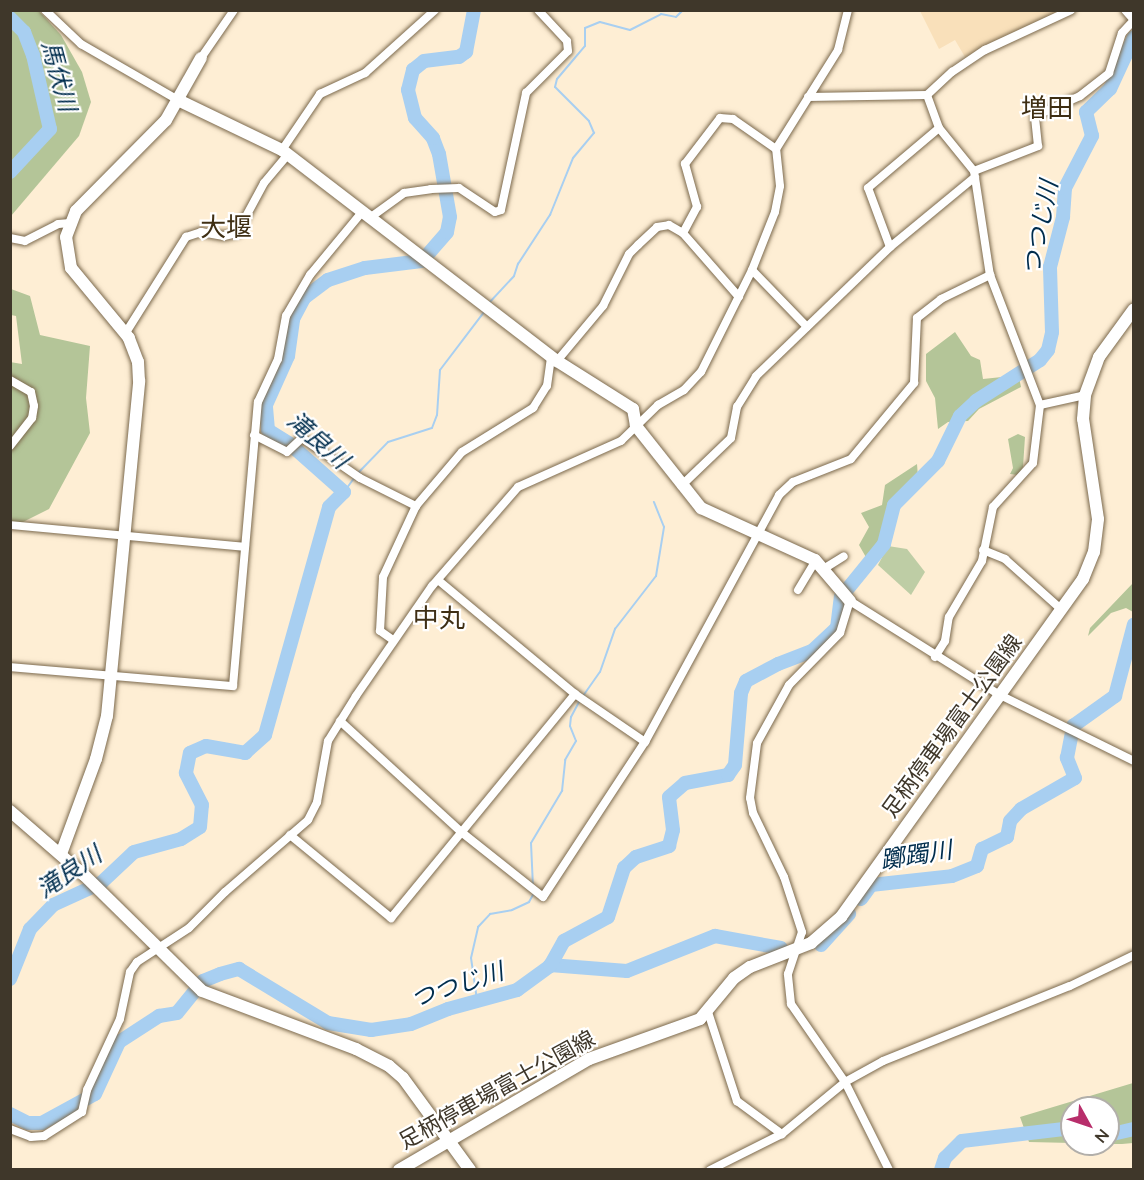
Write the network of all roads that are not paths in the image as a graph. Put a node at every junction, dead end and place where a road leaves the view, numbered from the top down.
1 (45, 10) edge
2 (234, 10) edge
3 (435, 10) edge
4 (538, 10) edge
5 (848, 10) edge
6 (1071, 10) edge
7 (1125, 10) edge
8 (201, 58) joint
9 (927, 95) junction
10 (808, 98) junction
11 (178, 100) junction
12 (939, 128) junction
13 (776, 149) junction
14 (285, 152) junction
15 (975, 174) junction
16 (367, 214) junction
17 (69, 223) junction
18 (683, 233) junction
19 (10, 238) edge
20 (890, 247) junction
21 (752, 270) junction
22 (990, 275) junction
23 (739, 297) junction
24 (1134, 309) edge
25 (807, 327) junction
26 (125, 334) junction
27 (554, 359) junction
28 (10, 380) edge
29 (1085, 395) junction
30 (1040, 405) junction
31 (636, 426) junction
32 (254, 435) junction
33 (10, 446) edge
34 (681, 486) junction
35 (416, 506) junction
36 (10, 525) edge
37 (759, 534) junction
38 (125, 537) junction
39 (244, 547) junction
40 (984, 550) junction
41 (844, 556) dead end
42 (820, 564) junction
43 (438, 580) junction
44 (798, 590) dead end
45 (846, 596) junction
46 (1062, 610) junction
47 (393, 640) junction
48 (935, 657) junction
49 (10, 667) edge
50 (113, 676) junction
51 (575, 694) junction
52 (1000, 695) junction
53 (340, 721) junction
54 (645, 742) junction
55 (1134, 761) edge
56 (10, 811) edge
57 (460, 831) junction
58 (290, 836) junction
59 (61, 854) junction
60 (156, 948) junction
61 (797, 951) junction
62 (1134, 955) edge
63 (708, 1012) junction
64 (846, 1083) junction
65 (10, 1129) edge
66 (782, 1134) junction
67 (446, 1141) junction
68 (399, 1170) edge
69 (470, 1170) edge
70 (710, 1170) edge
71 (889, 1170) edge

1 - 11 street
2 - 8 street
3 - 14 street
4 - 16 street
5 - 10 street
6 - 9 street
7 - 15 street
8 - 11 street
9 - 10 street
9 - 12 street
10 - 13 street
11 - 14 street
11 - 17 street
12 - 15 street
12 - 20 street
13 - 18 street
13 - 21 street
14 - 16 street
14 - 26 street
15 - 20 street
15 - 22 street
16 - 27 street
16 - 32 street
17 - 19 street
17 - 26 street
18 - 23 street
18 - 27 street
20 - 25 street
21 - 23 street
21 - 25 street
22 - 30 street
22 - 37 street
23 - 31 street
24 - 29 street, 足柄停車場富士公園線
25 - 34 street
26 - 38 street
27 - 31 street
27 - 35 street
28 - 33 street
29 - 30 street
29 - 46 street, 足柄停車場富士公園線
30 - 40 street
31 - 34 street
31 - 43 street
32 - 35 street
32 - 39 street
34 - 37 street
35 - 47 street
36 - 38 street
37 - 42 street
37 - 54 street
38 - 39 street
38 - 50 street
39 - 50 street
40 - 46 street
40 - 48 street
41 - 42 street
42 - 44 street
42 - 45 street
43 - 47 street
43 - 51 street
45 - 48 street
45 - 61 street
46 - 52 street, 足柄停車場富士公園線
47 - 53 street
48 - 52 street
49 - 50 street
50 - 59 street
51 - 54 street
51 - 57 street
52 - 55 street
52 - 61 street, 足柄停車場富士公園線
53 - 57 street
53 - 58 street
54 - 57 street
56 - 59 street
57 - 58 street
58 - 60 street
59 - 60 street
60 - 65 street
60 - 67 street
61 - 63 street, 足柄停車場富士公園線
61 - 64 street
62 - 64 street
63 - 66 street
63 - 67 street, 足柄停車場富士公園線
64 - 66 street
64 - 71 street
66 - 70 street
67 - 68 street, 足柄停車場富士公園線
67 - 69 street

